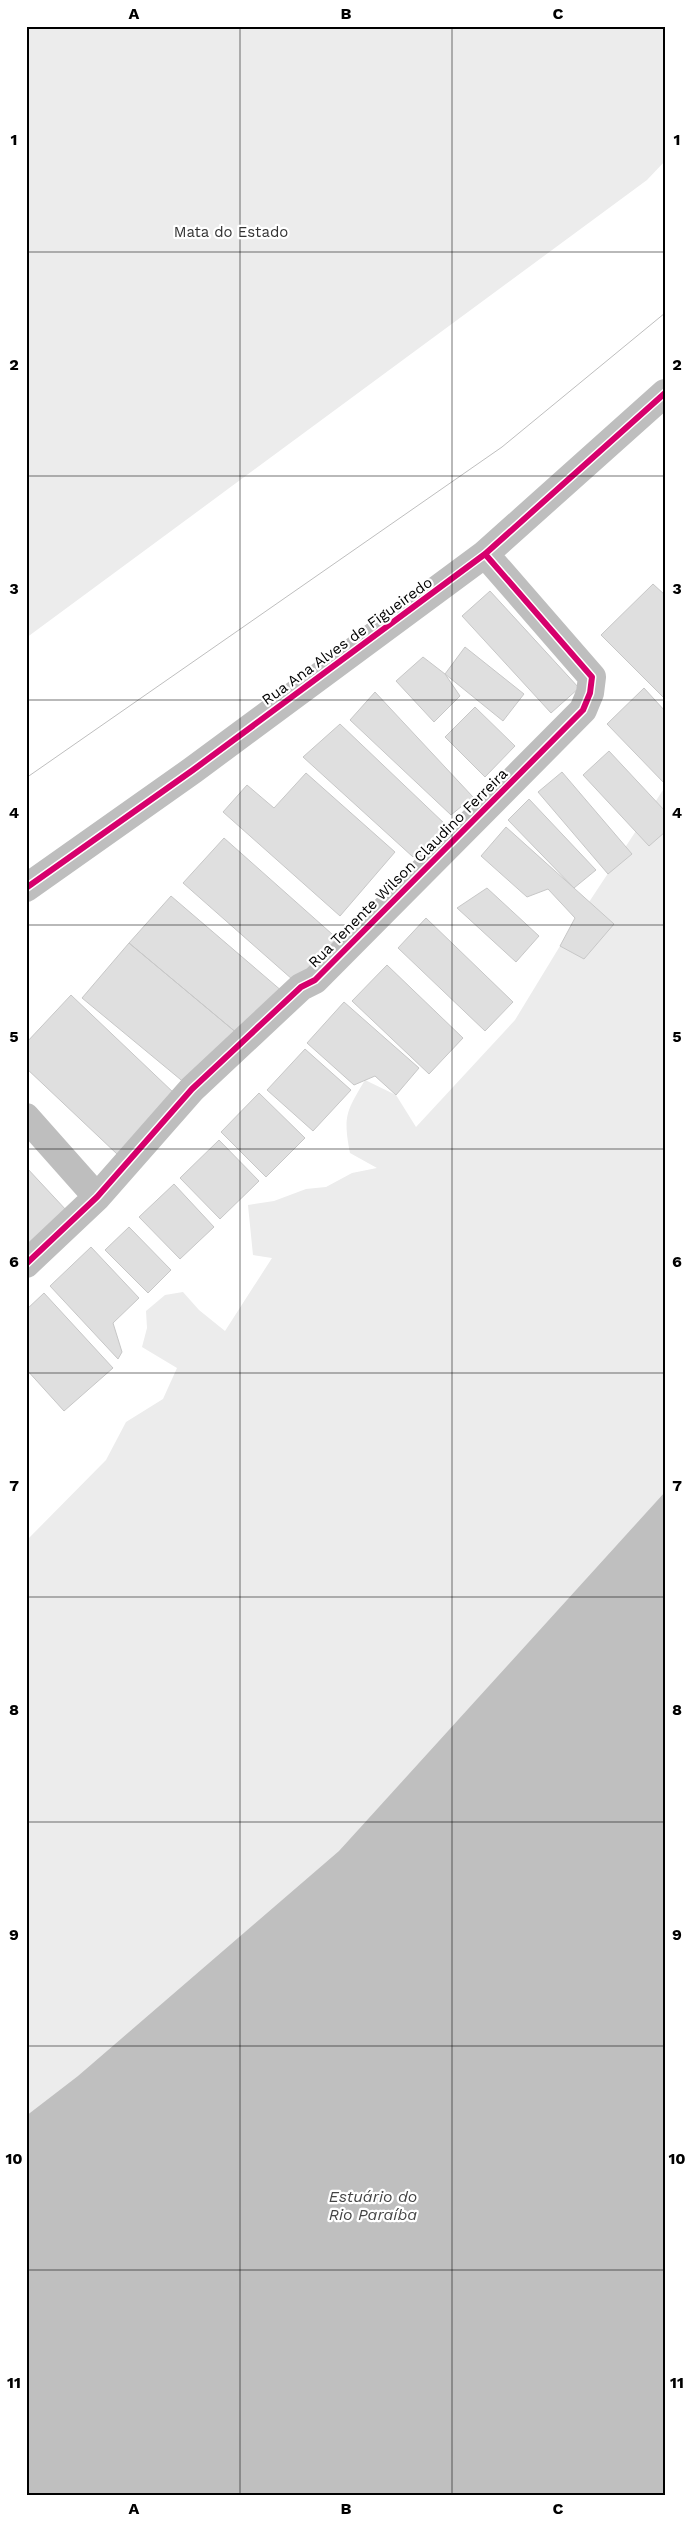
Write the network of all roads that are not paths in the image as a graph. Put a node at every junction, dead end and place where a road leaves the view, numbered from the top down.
1 (665, 393) edge
2 (486, 554) junction
3 (26, 888) edge
4 (26, 1117) edge
5 (97, 1197) junction
6 (26, 1264) edge

1 - 2 street, Rua Ana Alves de Figueiredo
2 - 3 street, Rua Ana Alves de Figueiredo
2 - 5 street, Rua Tenente Wilson Claudino Ferreira
4 - 5 street
5 - 6 street, Rua Tenente Wilson Claudino Ferreira

